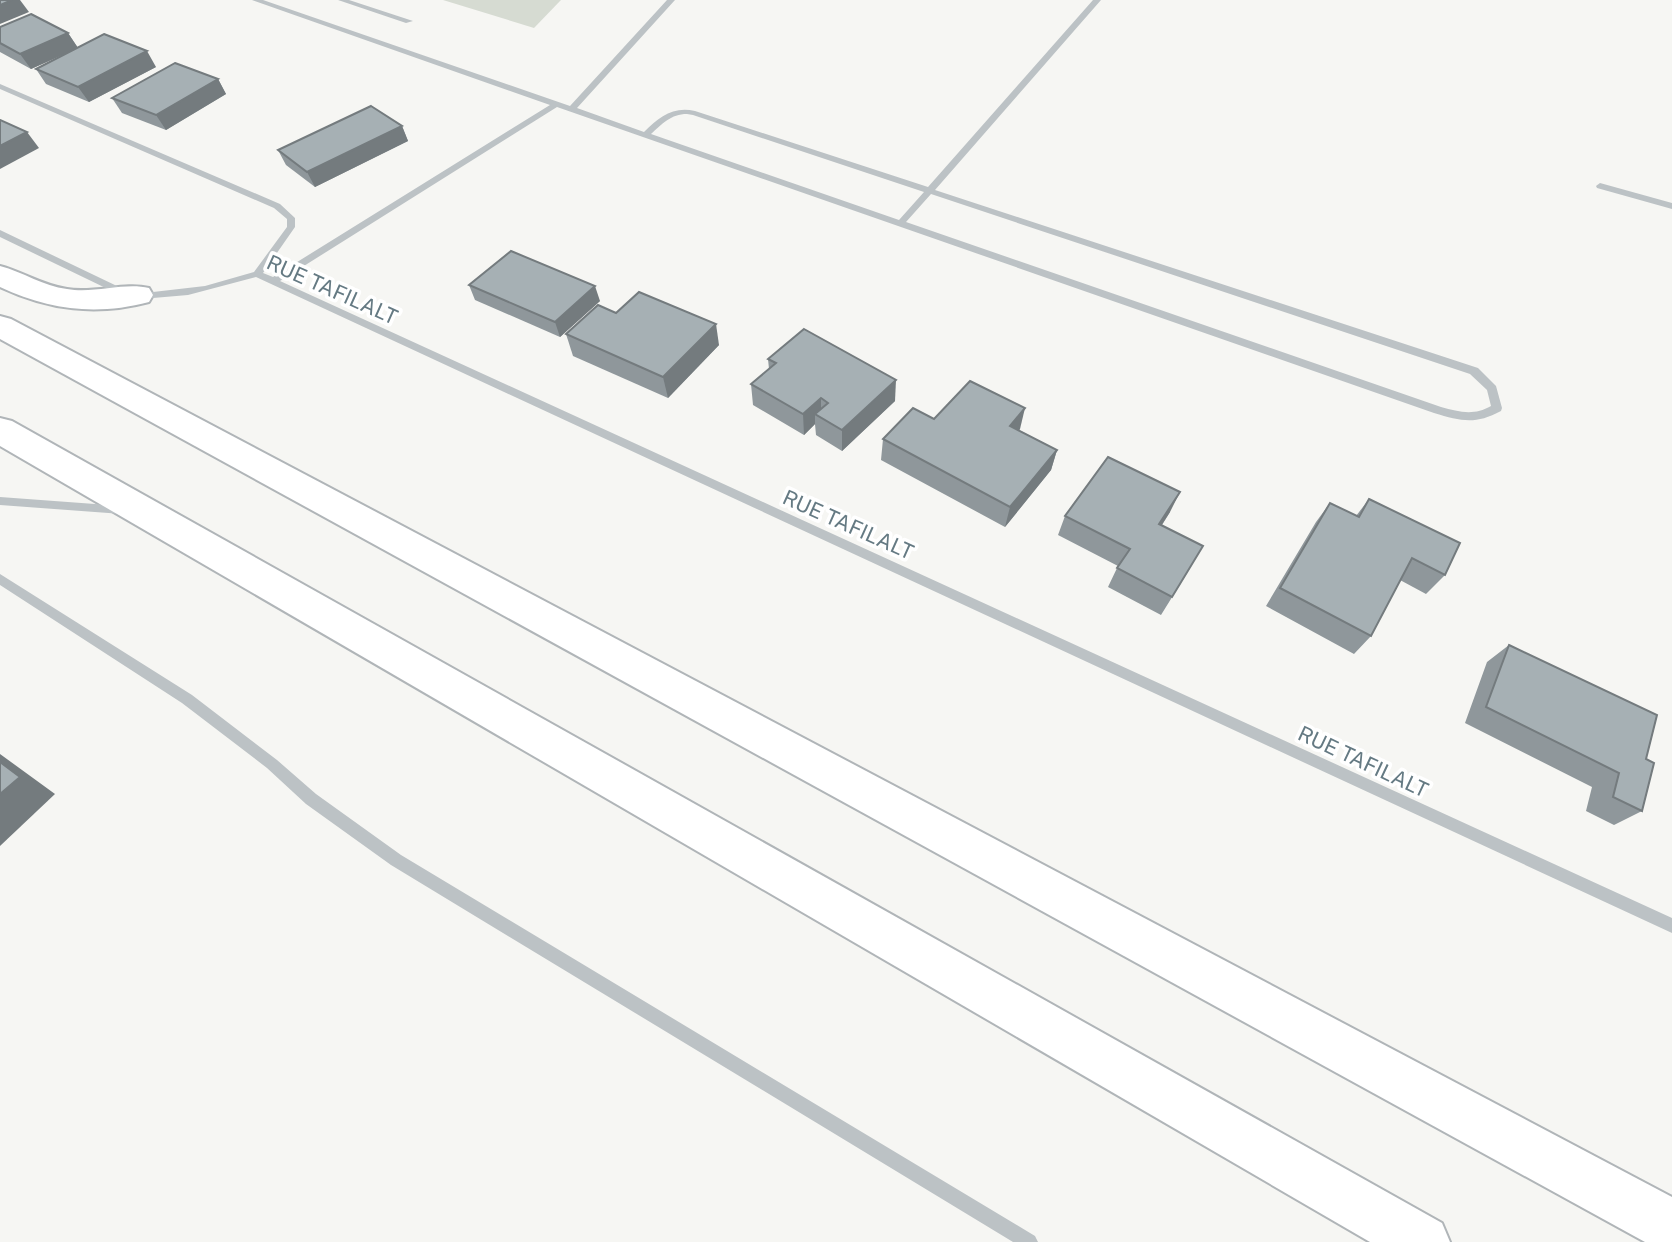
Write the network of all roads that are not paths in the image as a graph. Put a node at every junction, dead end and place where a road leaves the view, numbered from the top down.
1 (256, 0) edge
2 (342, 0) edge
3 (671, 0) edge
4 (1097, 0) edge
5 (409, 21) dead end
6 (0, 86) edge
7 (555, 104) junction
8 (571, 110) junction
9 (644, 135) junction
10 (1600, 186) dead end
11 (930, 190) junction
12 (1672, 206) edge
13 (900, 223) junction
14 (0, 233) edge
15 (257, 274) junction
16 (0, 275) edge
17 (272, 282) junction
18 (138, 295) junction
19 (0, 326) edge
20 (0, 430) edge
21 (0, 502) edge
22 (143, 511) junction
23 (0, 579) edge
24 (1672, 926) edge
25 (1672, 1227) edge
26 (1029, 1242) edge
27 (1423, 1242) edge

1 - 7 street
2 - 5 street
3 - 8 street
4 - 11 street
6 - 15 street
7 - 8 street
7 - 17 street
8 - 9 street
9 - 11 street
9 - 13 street
10 - 12 street
11 - 13 street
11 - 13 street
14 - 18 street, RUE TAFILALT
15 - 17 street, RUE TAFILALT
15 - 18 street, RUE TAFILALT
16 - 18 highway
17 - 24 street, RUE TAFILALT
19 - 25 highway
20 - 22 highway
21 - 22 street
22 - 27 highway
23 - 26 street

